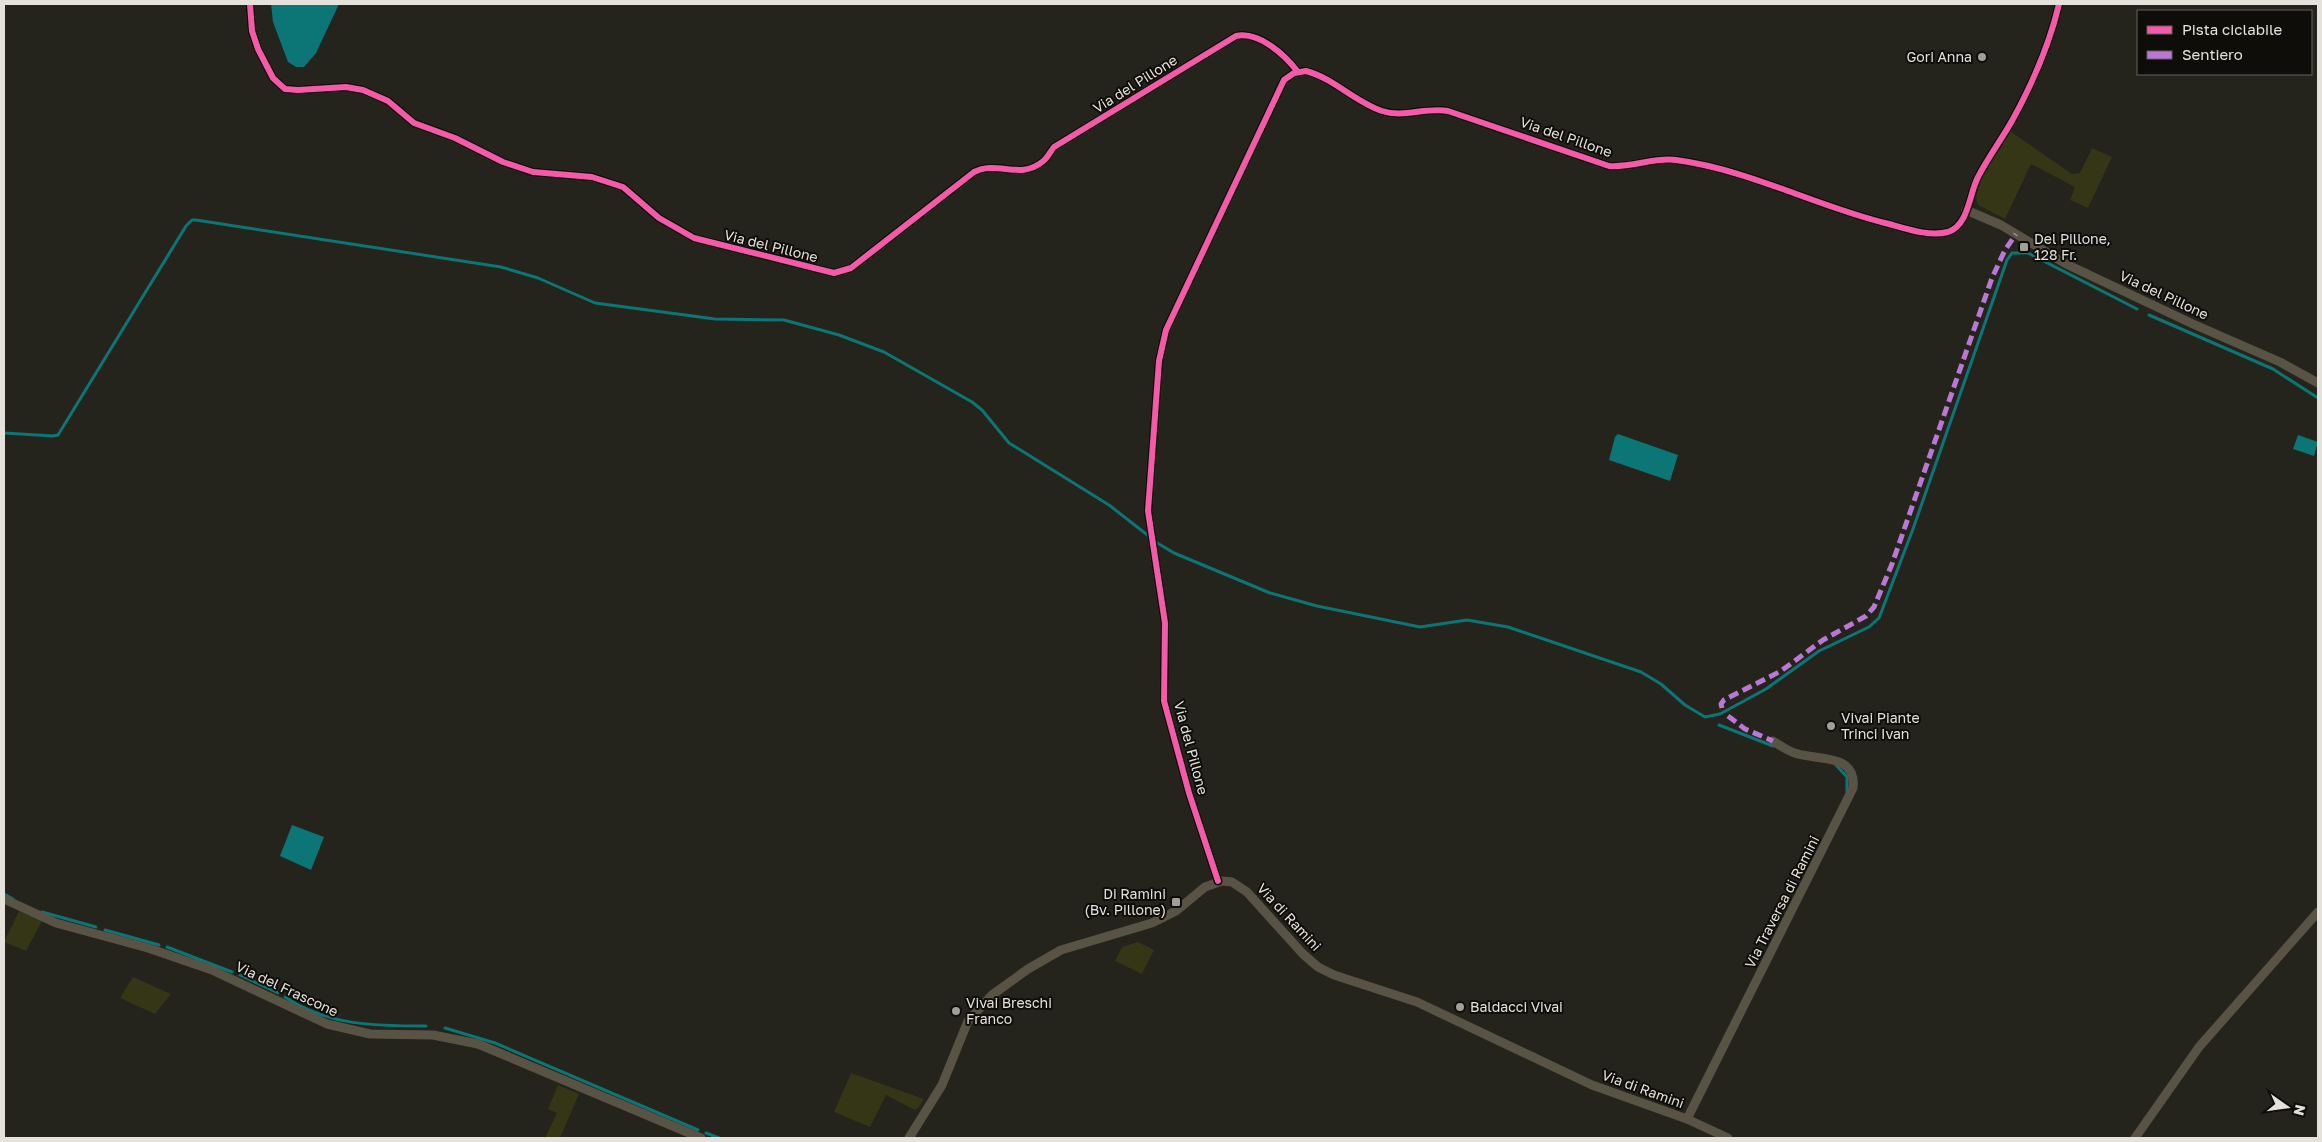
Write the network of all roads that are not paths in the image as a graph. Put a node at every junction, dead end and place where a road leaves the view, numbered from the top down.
1 (250, 4) edge
2 (2059, 4) edge
3 (1298, 72) junction
4 (1966, 210) junction
5 (2316, 380) edge
6 (1773, 741) dead end
7 (1218, 881) junction
8 (4, 899) edge
9 (2318, 912) edge
10 (1687, 1119) junction
11 (701, 1138) edge
12 (909, 1138) edge
13 (1728, 1138) edge
14 (2135, 1138) edge

1 - 3 street, Via del Pillone
2 - 4 street
3 - 4 street, Via del Pillone
3 - 7 street, Via del Pillone
4 - 5 street, Via del Pillone
6 - 10 street, Via Traversa di Ramini
7 - 10 street, Via di Ramini
7 - 12 street
8 - 11 street, Via del Frascone
9 - 14 street
10 - 13 street, Via di Ramini

